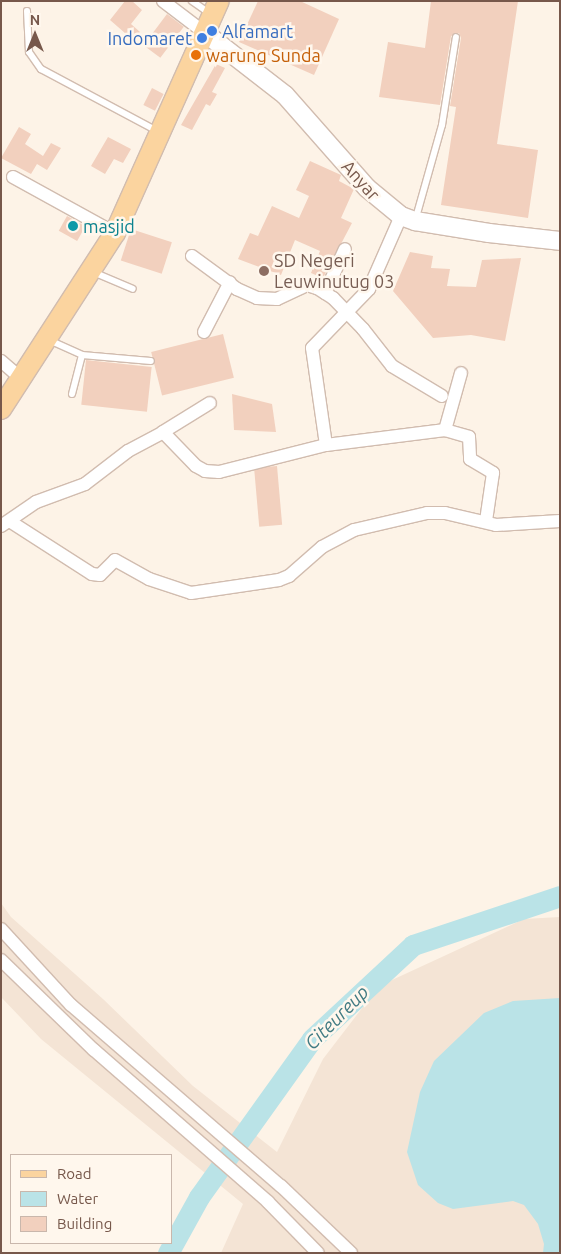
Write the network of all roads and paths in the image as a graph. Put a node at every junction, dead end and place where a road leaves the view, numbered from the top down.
1 (163, 1) edge
2 (192, 1) edge
3 (28, 11) dead end
4 (212, 16) edge
5 (456, 37) dead end
6 (162, 133) junction
7 (13, 177) dead end
8 (408, 218) junction
9 (115, 233) junction
10 (560, 241) edge
11 (345, 248) dead end
12 (192, 256) dead end
13 (92, 272) junction
14 (230, 282) junction
15 (133, 289) dead end
16 (325, 294) junction
17 (347, 313) junction
18 (204, 332) dead end
19 (48, 340) junction
20 (82, 355) junction
21 (1, 361) edge
22 (151, 361) dead end
23 (461, 373) dead end
24 (22, 379) junction
25 (72, 394) dead end
26 (442, 396) dead end
27 (210, 403) dead end
28 (1, 409) edge
29 (445, 430) junction
30 (162, 432) junction
31 (326, 445) junction
32 (486, 521) junction
33 (560, 521) edge
34 (6, 524) edge
35 (1, 929) edge
36 (1, 960) edge
37 (190, 1107) junction
38 (176, 1121) junction
39 (318, 1253) edge
40 (351, 1253) edge

1 - 4 street
2 - 4 lane
3 - 6 lane
4 - 6 main road
4 - 8 street, Anyar
5 - 8 lane
6 - 9 main road
7 - 9 street
8 - 10 street
8 - 17 street
9 - 13 main road
11 - 16 street
12 - 14 street
13 - 15 lane
13 - 19 main road
14 - 16 street
14 - 18 street
16 - 17 street
17 - 26 street
17 - 31 street
19 - 20 lane
19 - 24 main road
20 - 22 lane
20 - 25 lane
21 - 24 street
23 - 29 street
24 - 28 main road
27 - 30 street
29 - 31 street
29 - 32 street
30 - 31 street
30 - 34 street
32 - 33 street
32 - 34 street
35 - 37 street
36 - 38 street
37 - 38 street
37 - 40 street
38 - 39 street

